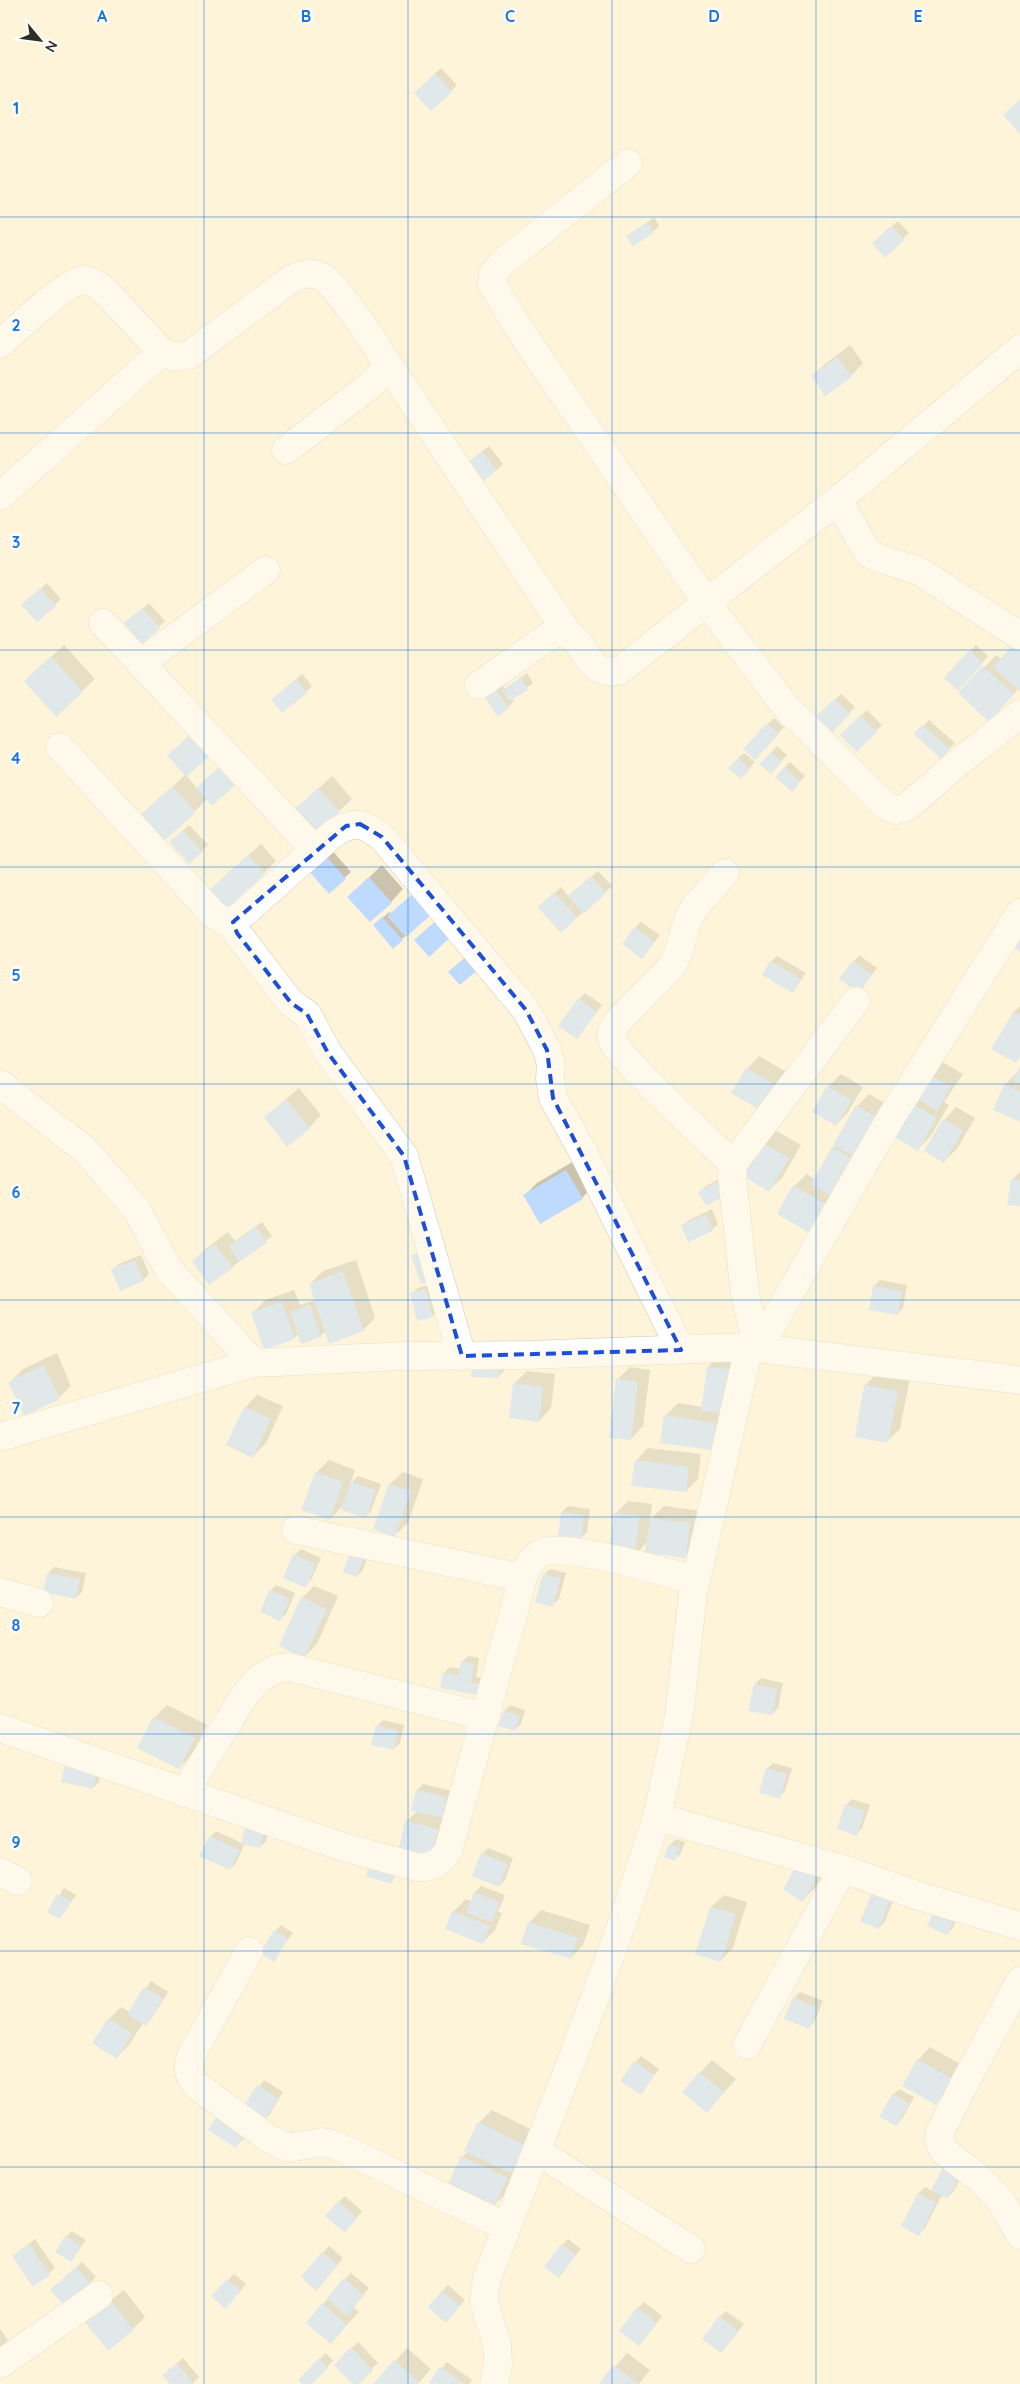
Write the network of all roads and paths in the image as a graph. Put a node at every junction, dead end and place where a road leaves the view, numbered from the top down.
1 (628, 163) dead end
2 (0, 344) edge
3 (1020, 349) edge
4 (162, 352) junction
5 (385, 360) junction
6 (286, 450) dead end
7 (0, 496) edge
8 (838, 500) junction
9 (266, 570) dead end
10 (706, 602) junction
11 (103, 623) dead end
12 (568, 633) junction
13 (1020, 636) edge
14 (142, 663) junction
15 (479, 685) dead end
16 (1020, 714) edge
17 (60, 747) dead end
18 (315, 850) junction
19 (725, 873) dead end
20 (1020, 913) edge
21 (233, 922) junction
22 (856, 1001) dead end
23 (0, 1084) edge
24 (733, 1164) junction
25 (753, 1348) junction
26 (681, 1350) junction
27 (462, 1356) junction
28 (254, 1363) junction
29 (1020, 1380) edge
30 (0, 1437) edge
31 (296, 1530) dead end
32 (523, 1578) junction
33 (696, 1580) junction
34 (0, 1592) edge
35 (39, 1603) dead end
36 (486, 1717) junction
37 (0, 1728) edge
38 (184, 1793) junction
39 (657, 1817) junction
40 (843, 1869) junction
41 (1020, 1926) edge
42 (250, 1952) dead end
43 (1020, 1982) edge
44 (747, 2046) dead end
45 (537, 2151) junction
46 (507, 2227) junction
47 (1020, 2235) edge
48 (691, 2249) dead end
49 (98, 2295) dead end
50 (0, 2364) edge
51 (494, 2384) edge

1 - 10 street
2 - 4 street
3 - 8 street
4 - 5 street
4 - 7 street
5 - 6 street
5 - 12 street
8 - 10 street
8 - 13 street
9 - 14 street
10 - 12 street
10 - 16 street
11 - 14 street
12 - 15 street
14 - 18 street
17 - 21 street
18 - 21 street
18 - 26 street
19 - 24 street
20 - 25 street
21 - 27 street
22 - 24 street
23 - 28 street
24 - 25 street
25 - 26 street
25 - 29 street
25 - 33 street
26 - 27 street
27 - 28 street
28 - 30 street
31 - 32 street
32 - 33 street
32 - 36 street
33 - 39 street
34 - 35 street
36 - 38 street
36 - 38 street
37 - 38 street
39 - 40 street
39 - 45 street
40 - 41 street
40 - 44 street
42 - 46 street
43 - 47 street
45 - 46 street
45 - 48 street
46 - 51 street
49 - 50 street

